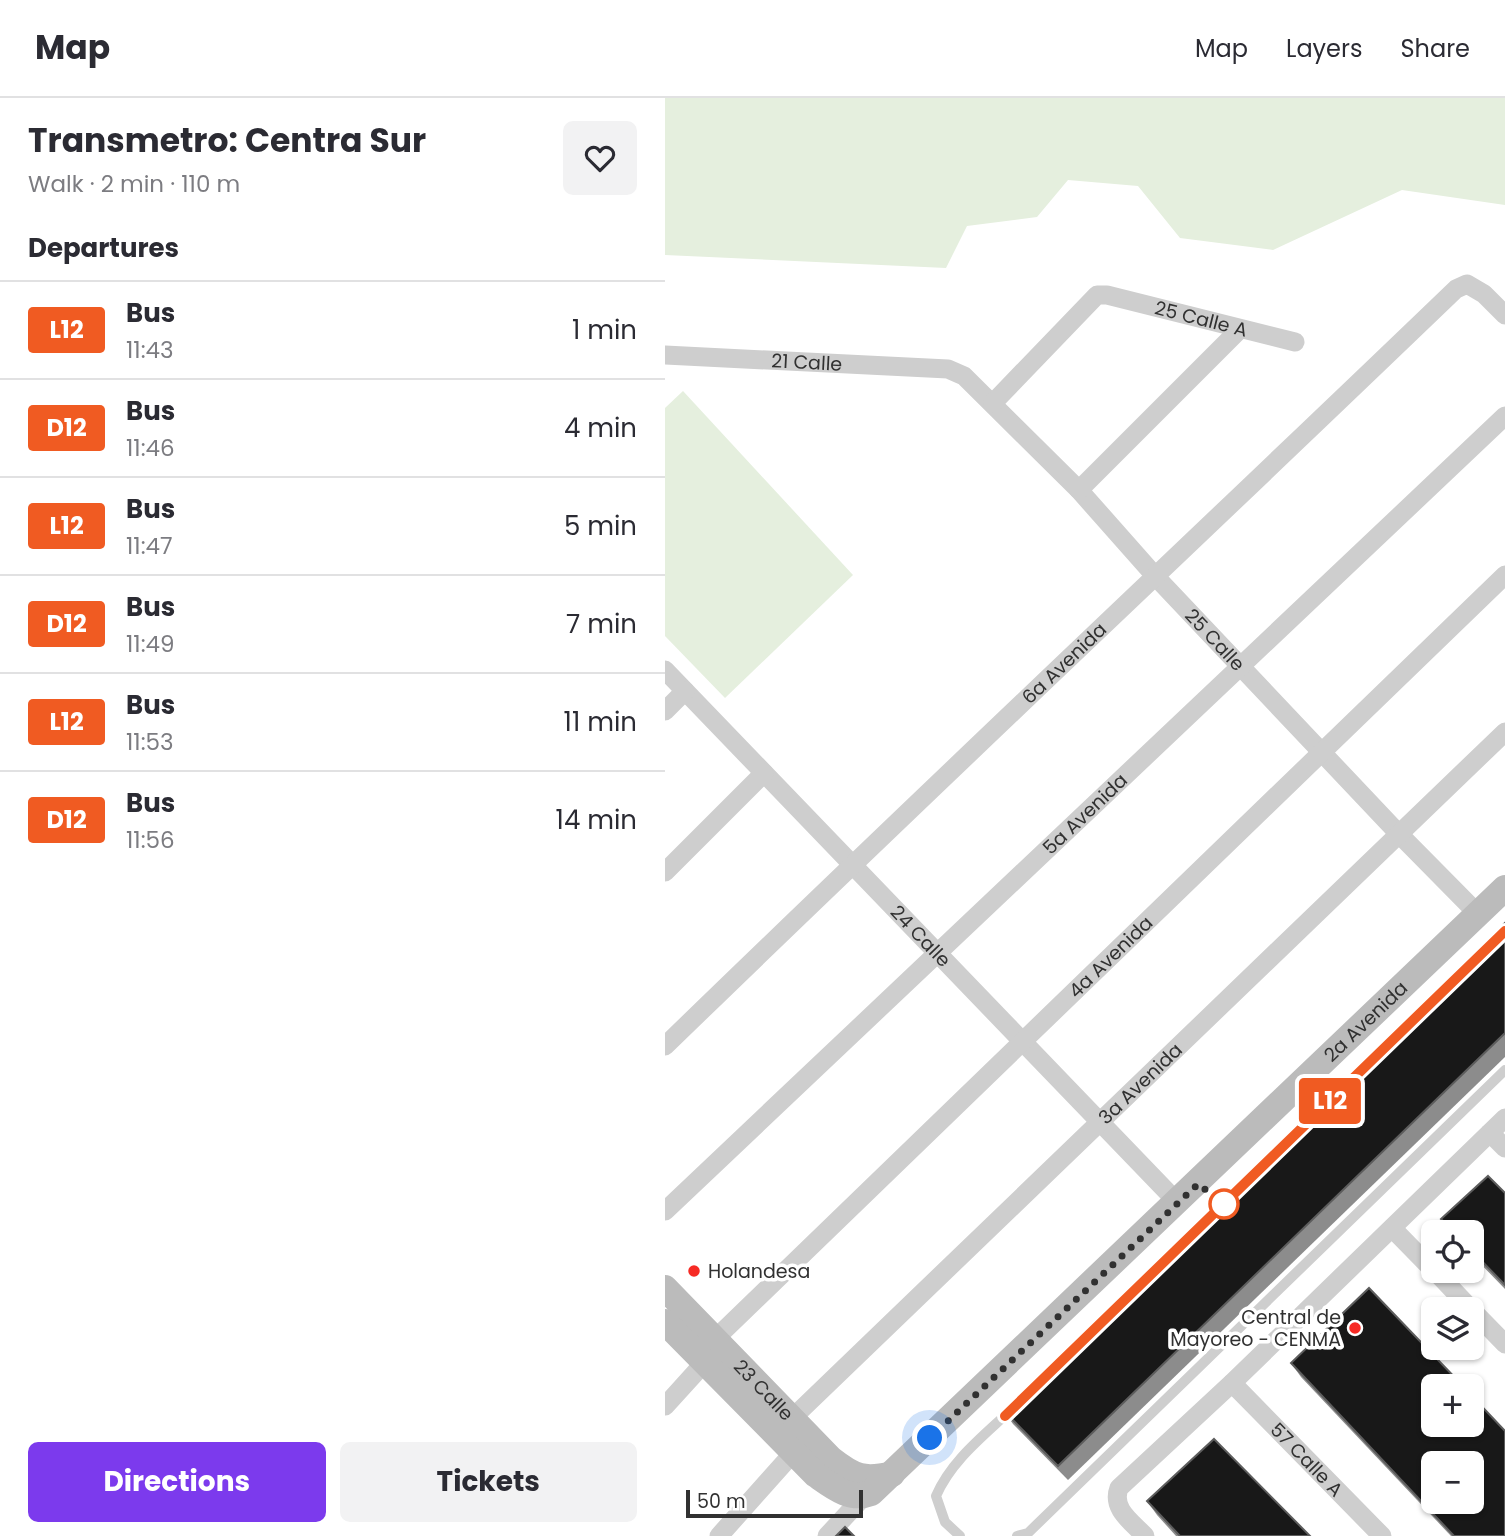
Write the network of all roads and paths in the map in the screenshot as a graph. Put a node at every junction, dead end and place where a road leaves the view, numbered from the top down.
1 (1505, 315) edge
2 (1240, 329) junction
3 (1295, 342) dead end
4 (665, 355) edge
5 (948, 369) joint
6 (993, 403) junction
7 (1505, 415) edge
8 (1079, 490) junction
9 (1505, 575) edge
10 (1156, 578) junction
11 (1241, 667) junction
12 (665, 670) edge
13 (685, 691) junction
14 (665, 710) edge
15 (1505, 732) edge
16 (1322, 752) junction
17 (764, 773) junction
18 (1399, 834) junction
19 (852, 864) junction
20 (665, 872) edge
21 (1505, 888) edge
22 (1478, 914) junction
23 (938, 954) junction
24 (1023, 1041) junction
25 (665, 1046) edge
26 (1505, 1070) edge
27 (1505, 1118) edge
28 (1100, 1122) junction
29 (1490, 1133) junction
30 (1505, 1148) edge
31 (1178, 1203) junction
32 (665, 1211) edge
33 (1392, 1228) junction
34 (1421, 1258) edge
35 (1446, 1283) edge
36 (665, 1288) edge
37 (1459, 1297) edge
38 (665, 1321) edge
39 (1484, 1322) edge
40 (1505, 1344) edge
41 (710, 1350) junction
42 (1232, 1383) junction
43 (1025, 1396) edge
44 (665, 1406) edge
45 (792, 1436) junction
46 (876, 1483) junction
47 (1024, 1535) edge
48 (719, 1536) edge
49 (827, 1536) edge
50 (960, 1536) edge
51 (1145, 1536) edge
52 (1382, 1536) edge

1 - 10 street, 6a Avenida
2 - 3 street, 25 Calle A
2 - 6 street, 25 Calle A
2 - 8 street
4 - 5 street, 21 Calle
5 - 6 street, 25 Calle
6 - 8 street, 25 Calle
7 - 11 street, 5a Avenida
8 - 10 street, 25 Calle
9 - 16 street, 4a Avenida
10 - 11 street, 25 Calle
10 - 19 street, 6a Avenida
11 - 16 street, 25 Calle
11 - 23 street, 5a Avenida
12 - 13 street, 24 Calle
13 - 14 street
13 - 17 street, 24 Calle
15 - 18 street, 3a Avenida
16 - 18 street, 25 Calle
16 - 24 street, 4a Avenida
17 - 19 street, 24 Calle
17 - 20 street
18 - 22 street, 25 Calle
18 - 28 street, 3a Avenida
19 - 23 street, 24 Calle
19 - 25 street, 6a Avenida
21 - 22 main road, 2a Avenida
22 - 31 main road, 2a Avenida
23 - 24 street, 24 Calle
23 - 32 street, 5a Avenida
24 - 28 street, 24 Calle
24 - 41 street, 4a Avenida
26 - 47 lane
27 - 29 street
28 - 31 street, 24 Calle
28 - 45 street, 3a Avenida
29 - 30 street
29 - 33 street
31 - 46 main road, 2a Avenida
33 - 34 street
33 - 42 street
35 - 37 street
36 - 41 main road, 23 Calle
38 - 41 main road, 23 Calle
39 - 40 street
41 - 44 street, 4a Avenida
41 - 45 main road, 23 Calle
42 - 51 street
42 - 52 street, 57 Calle A
43 - 50 lane
45 - 46 main road, 23 Calle
45 - 48 street, 3a Avenida
46 - 49 street, 2a Avenida

